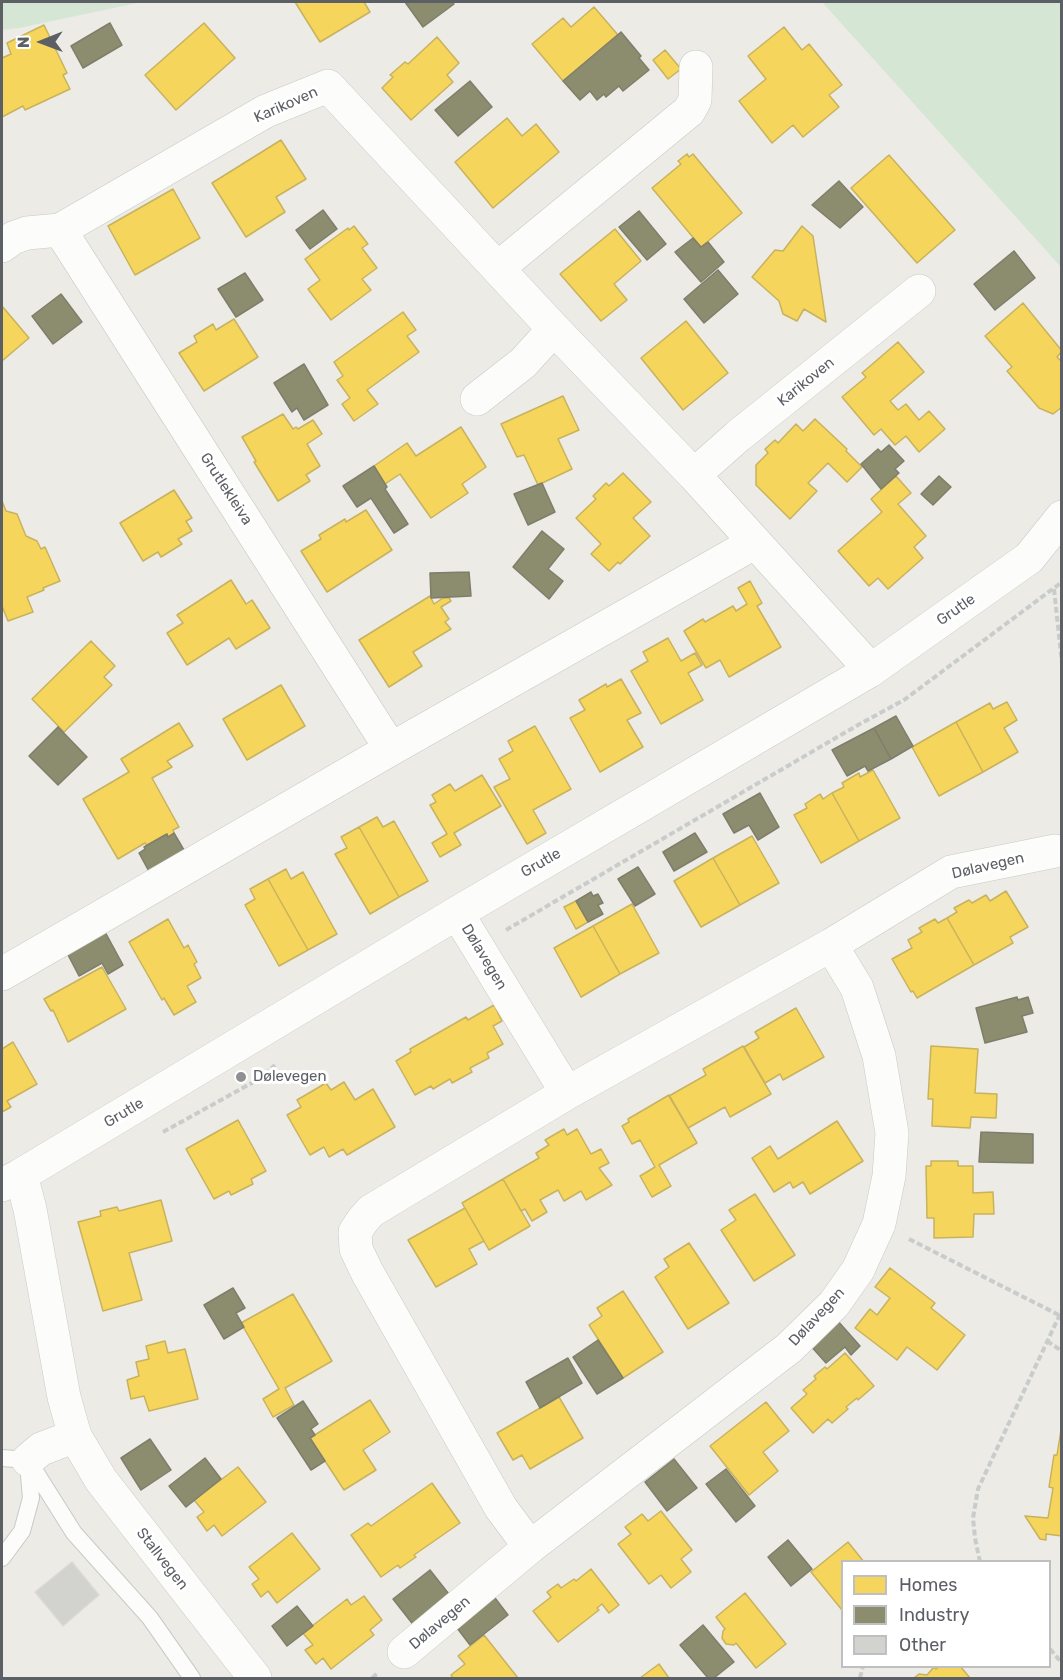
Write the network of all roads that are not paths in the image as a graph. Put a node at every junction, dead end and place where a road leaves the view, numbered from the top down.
1 (696, 67) dead end
2 (60, 230) junction
3 (2, 246) edge
4 (498, 268) junction
5 (919, 291) dead end
6 (554, 329) junction
7 (477, 399) dead end
8 (694, 475) junction
9 (1062, 517) edge
10 (754, 543) junction
11 (872, 670) junction
12 (391, 749) junction
13 (1055, 852) dead end
14 (457, 913) junction
15 (831, 945) junction
16 (2, 974) edge
17 (567, 1093) junction
18 (11, 1180) edge
19 (75, 1437) junction
20 (15, 1459) edge
21 (530, 1547) junction
22 (2, 1558) edge
23 (404, 1652) dead end
24 (192, 1678) edge
25 (255, 1678) edge

1 - 4 street
2 - 3 street
2 - 4 street, Karikoven
2 - 12 street, Grutlekleiva
4 - 6 street, Karikoven
5 - 8 street, Karikoven
6 - 7 street
6 - 8 street, Karikoven
8 - 10 street, Karikoven
9 - 11 street, Grutle
10 - 11 street, Karikoven
10 - 12 street
11 - 14 street, Grutle
12 - 16 street
13 - 15 street, Dølavegen
14 - 17 street, Dølavegen
14 - 18 street, Grutle
15 - 17 street, Dølavegen
15 - 21 street, Dølavegen
17 - 21 street, Dølavegen
18 - 19 street, Stallvegen
19 - 20 street
19 - 25 street, Stallvegen
20 - 22 lane
20 - 24 lane
21 - 23 street, Dølavegen

